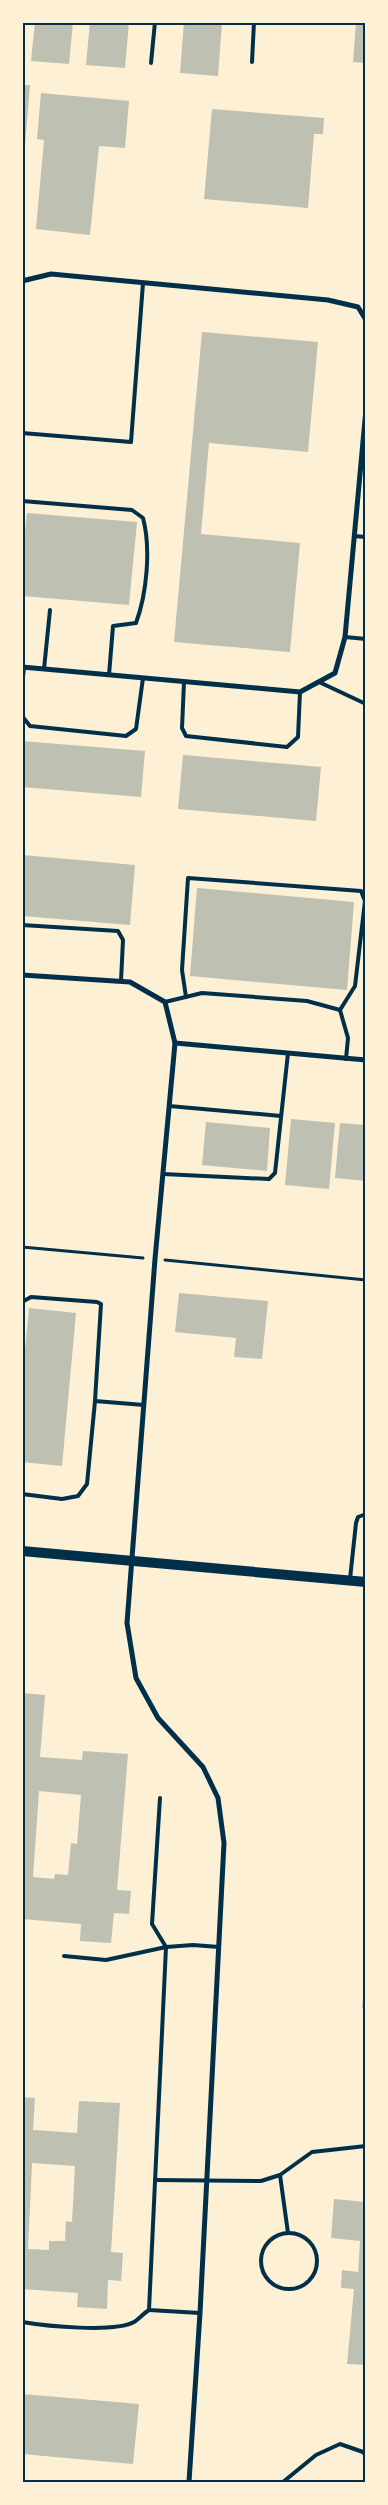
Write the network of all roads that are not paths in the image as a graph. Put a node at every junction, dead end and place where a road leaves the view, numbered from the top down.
1 (155, 22) edge
2 (254, 22) edge
3 (151, 62) dead end
4 (252, 62) dead end
5 (22, 281) edge
6 (144, 283) junction
7 (366, 320) edge
8 (366, 409) edge
9 (22, 433) edge
10 (22, 501) edge
11 (354, 536) junction
12 (366, 537) edge
13 (50, 610) dead end
14 (345, 637) junction
15 (366, 638) edge
16 (23, 667) edge
17 (44, 669) junction
18 (109, 675) junction
19 (143, 678) junction
20 (184, 682) junction
21 (319, 682) junction
22 (22, 685) edge
23 (300, 692) junction
24 (366, 704) edge
25 (22, 716) edge
26 (22, 925) edge
27 (22, 975) edge
28 (121, 982) junction
29 (186, 997) junction
30 (165, 1002) junction
31 (340, 1010) junction
32 (175, 1043) junction
33 (288, 1053) junction
34 (346, 1059) junction
35 (366, 1060) edge
36 (169, 1106) junction
37 (281, 1116) junction
38 (163, 1174) junction
39 (22, 1302) edge
40 (96, 1401) junction
41 (144, 1405) junction
42 (22, 1494) edge
43 (366, 1514) edge
44 (22, 1551) edge
45 (132, 1562) junction
46 (350, 1581) junction
47 (366, 1582) edge
48 (160, 1798) dead end
49 (166, 1947) junction
50 (219, 1947) junction
51 (64, 1956) dead end
52 (366, 2146) edge
53 (280, 2175) junction
54 (155, 2180) junction
55 (206, 2182) junction
56 (288, 2233) junction
57 (149, 2310) junction
58 (200, 2312) junction
59 (22, 2322) edge
60 (366, 2456) edge
61 (189, 2482) edge
62 (283, 2482) edge

1 - 3 lane
2 - 4 lane
5 - 6 street
6 - 7 street
6 - 9 lane
8 - 11 street
10 - 18 lane
11 - 12 lane
11 - 14 street
13 - 17 lane
14 - 15 lane
14 - 21 street
16 - 17 street
16 - 22 lane
17 - 18 street
18 - 19 street
19 - 20 street
19 - 25 lane
20 - 23 street
20 - 23 lane
21 - 23 street
21 - 24 lane
26 - 28 lane
27 - 28 street
28 - 30 street
29 - 30 lane
29 - 31 lane
29 - 31 lane
30 - 32 street
31 - 34 lane
32 - 33 street
32 - 36 street
33 - 34 street
33 - 37 lane
34 - 35 street
36 - 37 lane
36 - 38 street
37 - 38 lane
38 - 41 street
39 - 40 lane
40 - 41 lane
40 - 42 lane
41 - 45 street
43 - 46 lane
44 - 45 main road
45 - 46 main road
45 - 50 street
46 - 47 main road
48 - 49 lane
49 - 50 lane
49 - 51 lane
49 - 54 lane
50 - 55 street
52 - 53 lane
53 - 55 lane
53 - 56 lane
54 - 55 lane
54 - 57 lane
55 - 58 street
56 - 56 lane
57 - 58 lane
57 - 59 lane
58 - 61 street
60 - 62 lane

